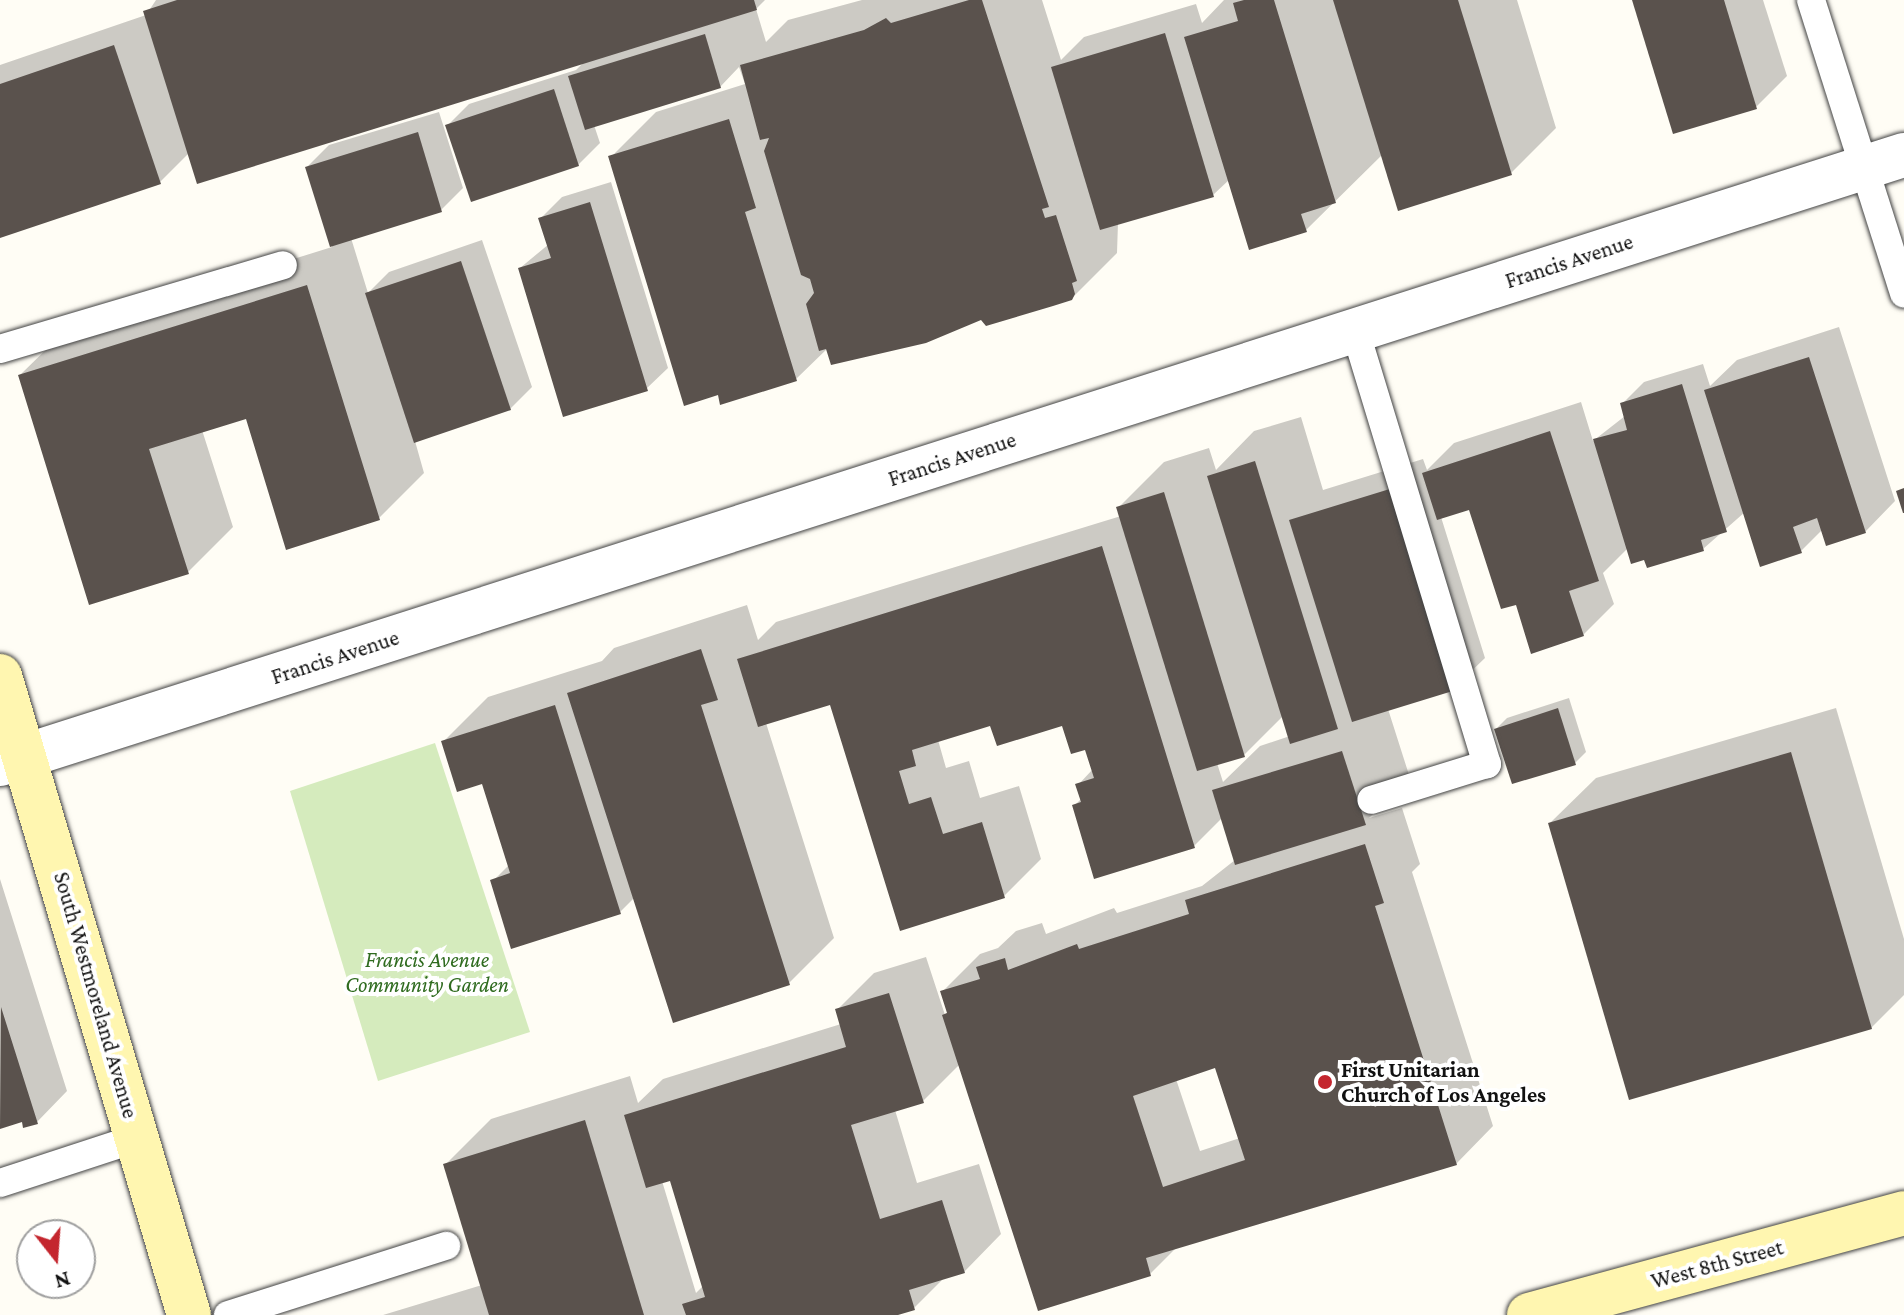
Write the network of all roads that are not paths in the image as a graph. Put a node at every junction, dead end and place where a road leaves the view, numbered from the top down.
1 (1811, 0) edge
2 (1884, 160) edge
3 (283, 265) dead end
4 (1904, 294) edge
5 (1355, 330) junction
6 (0, 349) edge
7 (0, 676) edge
8 (13, 760) edge
9 (1371, 800) dead end
10 (138, 1138) junction
11 (0, 1183) edge
12 (1904, 1213) edge
13 (446, 1246) dead end
14 (189, 1315) edge
15 (228, 1315) edge
16 (1529, 1315) edge

1 - 2 lane
2 - 4 lane
2 - 5 street, Francis Avenue
3 - 6 lane
5 - 8 street, Francis Avenue
5 - 9 lane
7 - 8 street, South Westmoreland Avenue
8 - 10 street, South Westmoreland Avenue
10 - 11 lane
10 - 14 street, South Westmoreland Avenue
12 - 16 street, West 8th Street
13 - 15 lane

